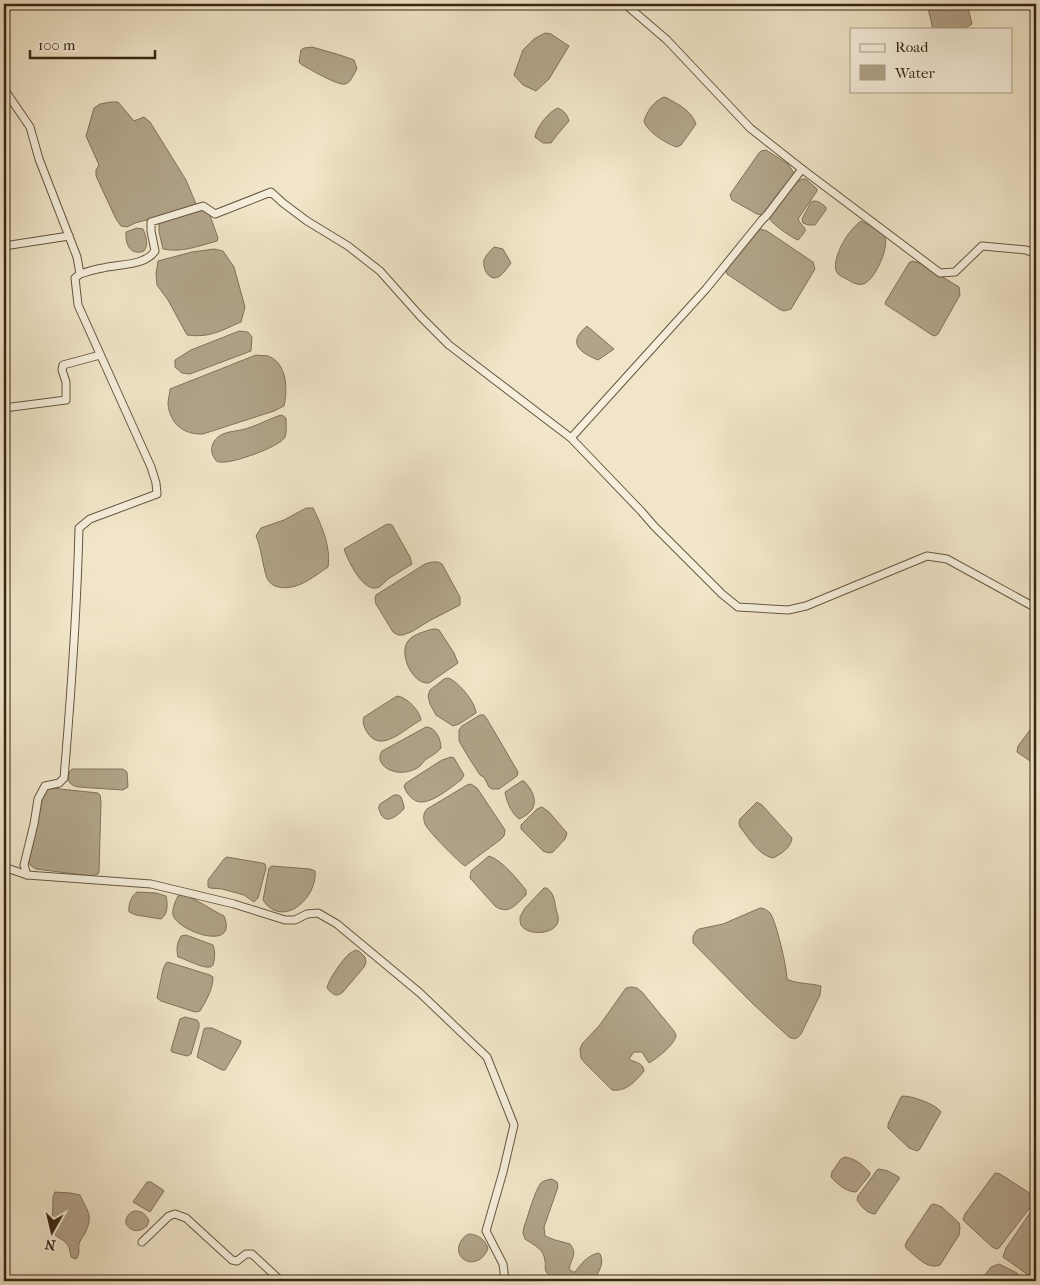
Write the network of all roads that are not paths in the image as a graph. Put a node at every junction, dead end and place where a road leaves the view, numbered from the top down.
1 (624, 4) edge
2 (4, 89) edge
3 (7, 98) edge
4 (802, 169) junction
5 (69, 236) junction
6 (4, 246) edge
7 (1036, 254) edge
8 (80, 274) junction
9 (100, 355) junction
10 (4, 408) edge
11 (571, 438) junction
12 (1036, 608) edge
13 (4, 867) edge
14 (27, 875) junction
15 (142, 1242) dead end
16 (281, 1281) edge
17 (506, 1281) edge

1 - 4 street
2 - 3 street
3 - 5 street
4 - 7 street
4 - 11 street
5 - 6 street
5 - 8 street
8 - 9 street
8 - 11 street
9 - 10 street
9 - 14 street
11 - 12 street
13 - 14 street
14 - 17 street
15 - 16 street

